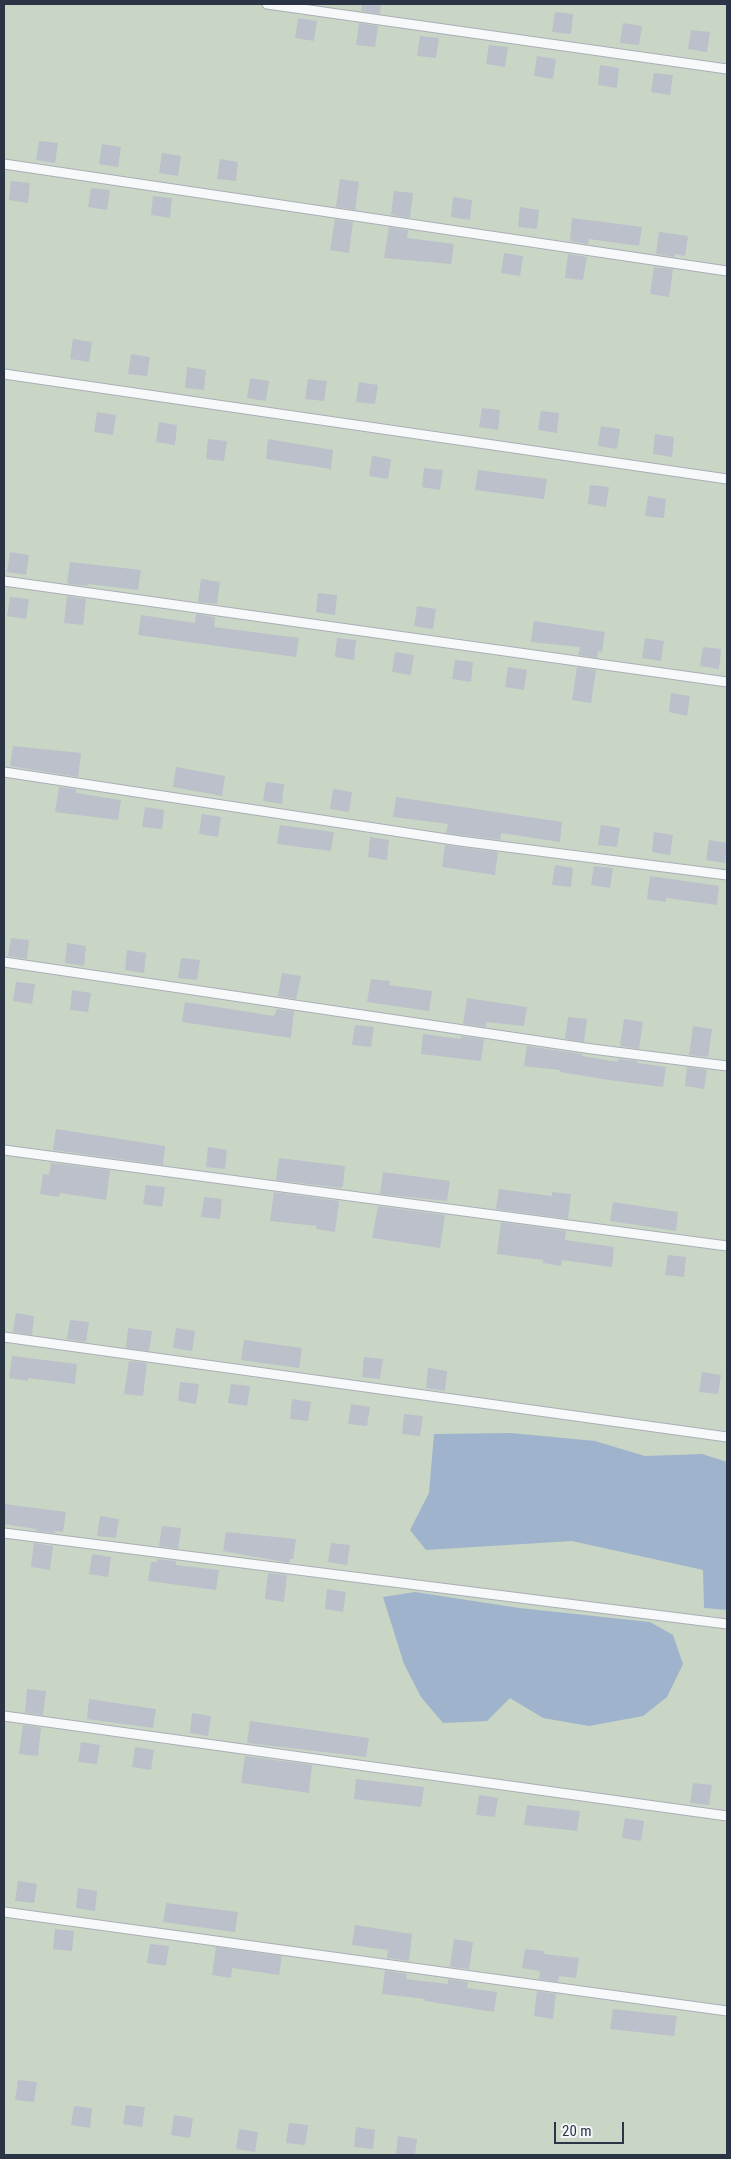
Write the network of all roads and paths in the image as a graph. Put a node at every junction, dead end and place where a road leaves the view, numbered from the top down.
1 (267, 4) edge
2 (727, 68) edge
3 (4, 164) edge
4 (727, 272) edge
5 (4, 374) edge
6 (727, 479) edge
7 (4, 581) edge
8 (727, 682) edge
9 (4, 772) edge
10 (727, 875) edge
11 (4, 962) edge
12 (727, 1066) edge
13 (4, 1150) edge
14 (727, 1246) edge
15 (4, 1337) edge
16 (727, 1437) edge
17 (4, 1533) edge
18 (727, 1624) edge
19 (4, 1716) edge
20 (727, 1816) edge
21 (4, 1912) edge
22 (727, 2011) edge

1 - 2 lane
3 - 4 lane
5 - 6 lane
7 - 8 lane
9 - 10 lane
11 - 12 lane
13 - 14 lane
15 - 16 lane
17 - 18 lane
19 - 20 lane
21 - 22 lane

